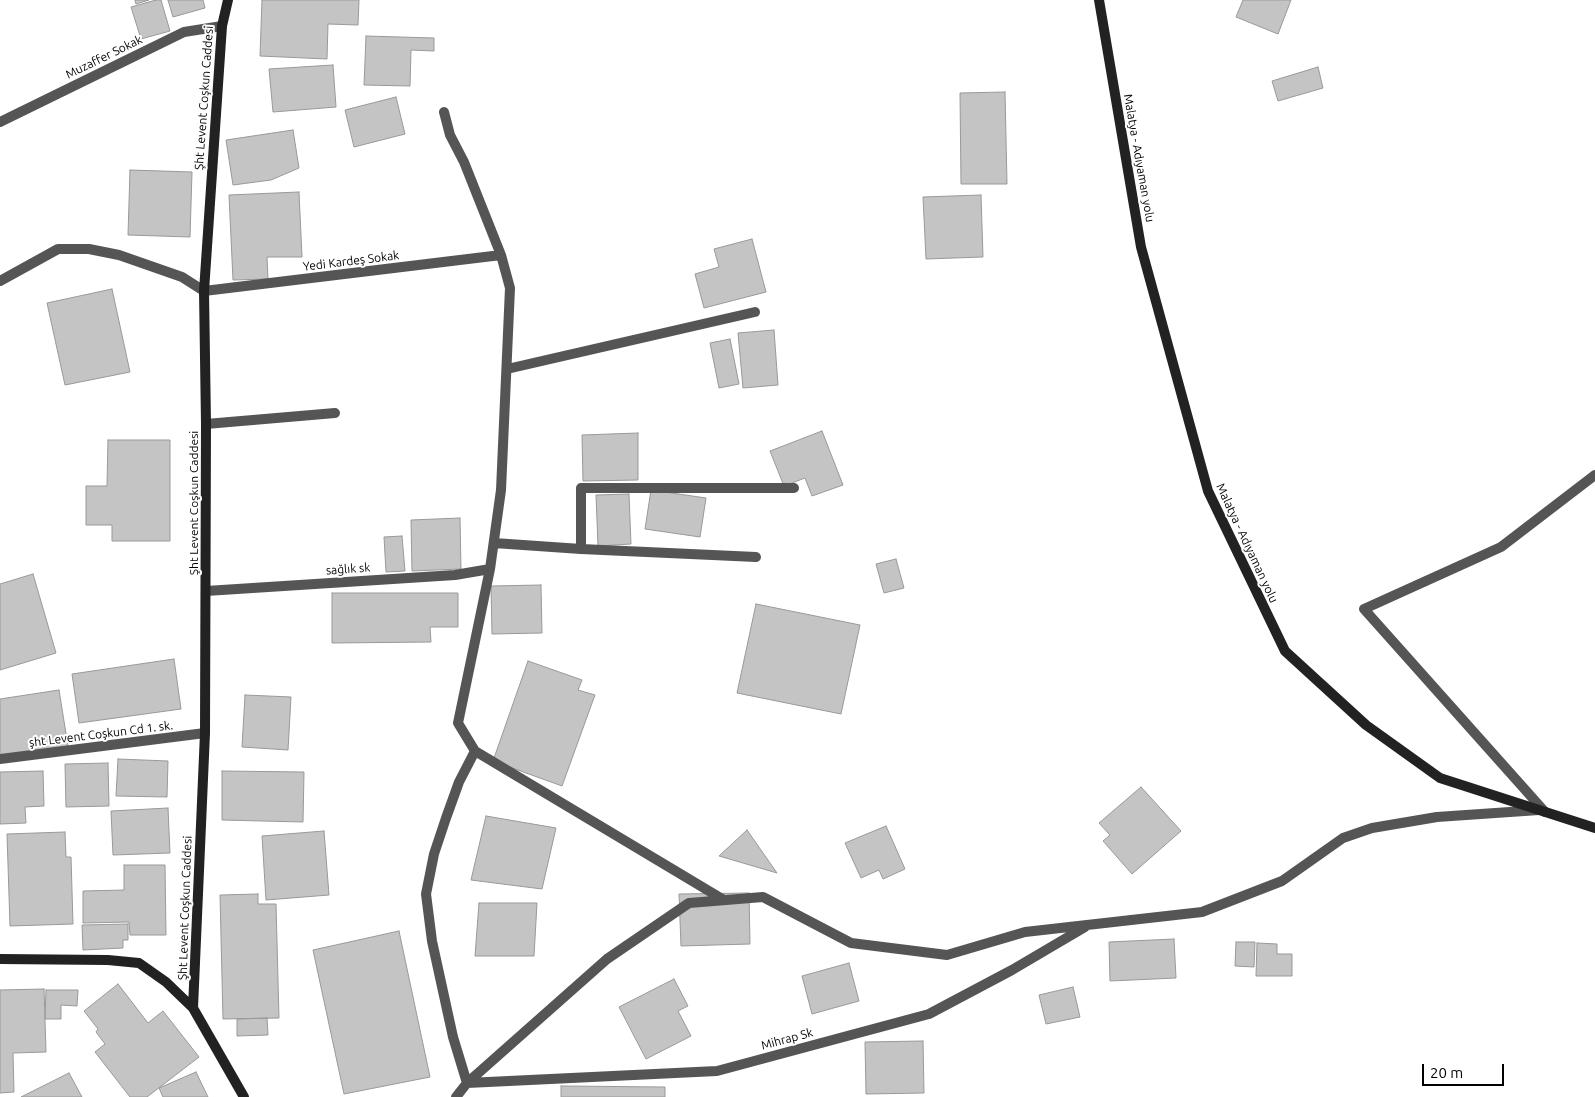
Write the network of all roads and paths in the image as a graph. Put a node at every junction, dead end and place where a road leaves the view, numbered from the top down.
1 (228, 0) edge
2 (1098, 0) edge
3 (222, 26) junction
4 (444, 112) dead end
5 (0, 122) edge
6 (501, 256) junction
7 (0, 281) edge
8 (204, 292) junction
9 (755, 312) dead end
10 (507, 369) junction
11 (335, 413) dead end
12 (206, 424) junction
13 (1595, 474) edge
14 (794, 488) dead end
15 (494, 543) junction
16 (580, 549) junction
17 (756, 557) dead end
18 (490, 569) junction
19 (206, 591) junction
20 (205, 733) junction
21 (475, 752) junction
22 (0, 758) edge
23 (1543, 811) junction
24 (1595, 828) edge
25 (724, 900) junction
26 (1089, 924) junction
27 (0, 959) edge
28 (193, 1008) junction
29 (467, 1084) junction
30 (244, 1097) edge
31 (456, 1097) edge

1 - 3 main road, Şht Levent Coşkun Caddesi
2 - 23 main road, Malatya - Adıyaman yolu
3 - 5 street, Muzaffer Sokak
3 - 8 main road, Şht Levent Coşkun Caddesi
4 - 6 street
6 - 8 street, Yedi Kardeş Sokak
6 - 10 street
7 - 8 street
8 - 12 main road, Şht Levent Coşkun Caddesi
9 - 10 street
10 - 15 street
11 - 12 street
12 - 19 main road, Şht Levent Coşkun Caddesi
13 - 23 street
14 - 16 street
15 - 16 street
15 - 18 street
16 - 17 street
18 - 19 street, sağlık sk
18 - 21 street
19 - 20 main road, Şht Levent Coşkun Caddesi
20 - 22 street, şht Levent Coşkun Cd 1. sk.
20 - 28 main road, Şht Levent Coşkun Caddesi
21 - 25 street
21 - 29 street
23 - 24 main road, Malatya - Adıyaman yolu
23 - 26 street
25 - 26 street
25 - 29 street
26 - 29 street, Mihrap Sk
27 - 28 main road
28 - 30 main road
29 - 31 street

